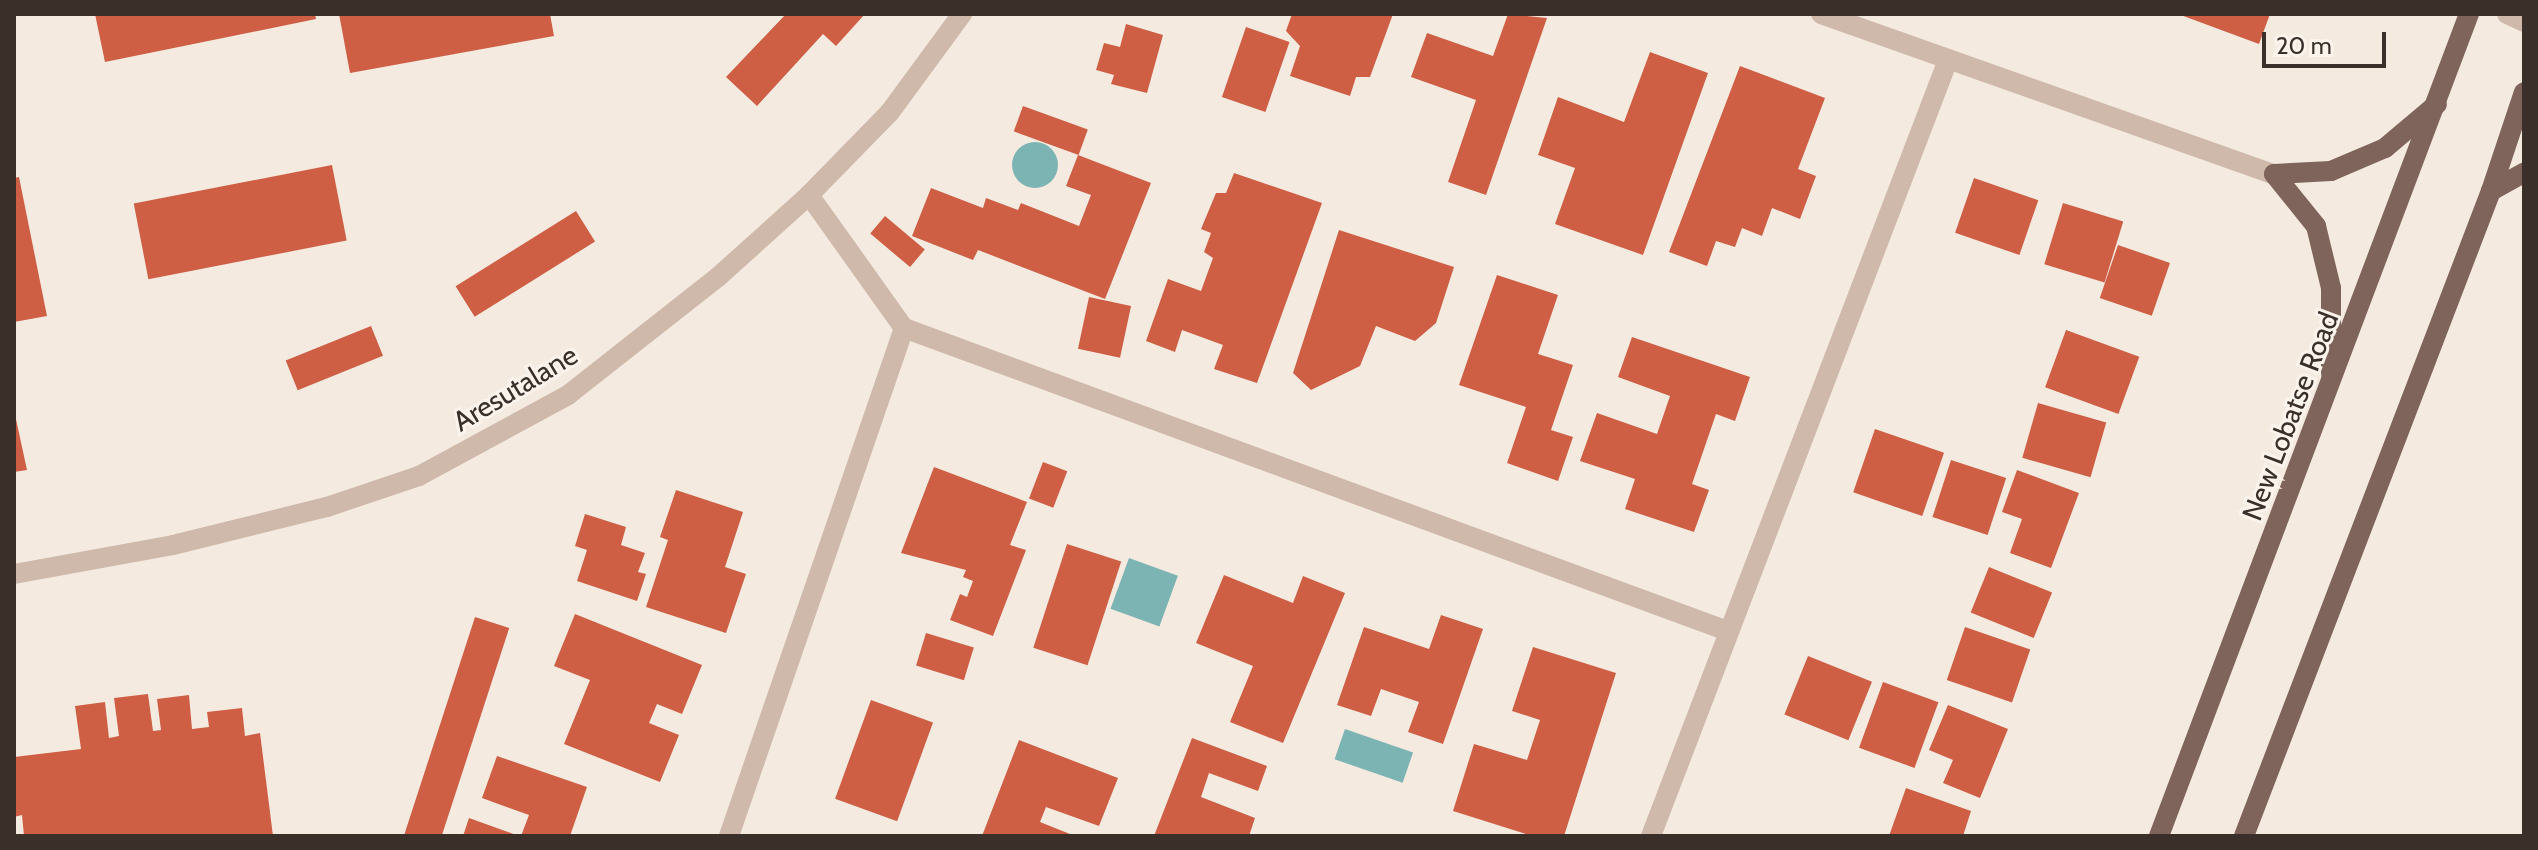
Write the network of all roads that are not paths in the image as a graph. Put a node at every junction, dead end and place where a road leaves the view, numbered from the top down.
1 (962, 14) edge
2 (1821, 14) edge
3 (2469, 14) edge
4 (2507, 14) edge
5 (2524, 22) edge
6 (1948, 60) junction
7 (2524, 92) edge
8 (2439, 102) junction
9 (2524, 173) edge
10 (2274, 174) junction
11 (2491, 191) junction
12 (809, 195) junction
13 (904, 328) junction
14 (2330, 388) junction
15 (14, 574) edge
16 (1725, 630) junction
17 (736, 834) edge
18 (1651, 836) edge
19 (2159, 836) edge
20 (2244, 836) edge

1 - 12 street, Aresutalane
2 - 6 street
3 - 8 main road, New Lobatse Road
4 - 5 street
6 - 10 street
6 - 16 street
7 - 11 main road
8 - 10 main road
8 - 14 main road, New Lobatse Road
9 - 11 main road
10 - 14 main road
11 - 20 main road
12 - 13 street
12 - 15 street, Aresutalane
13 - 16 street
13 - 17 street
14 - 19 main road, New Lobatse Road
16 - 18 street

